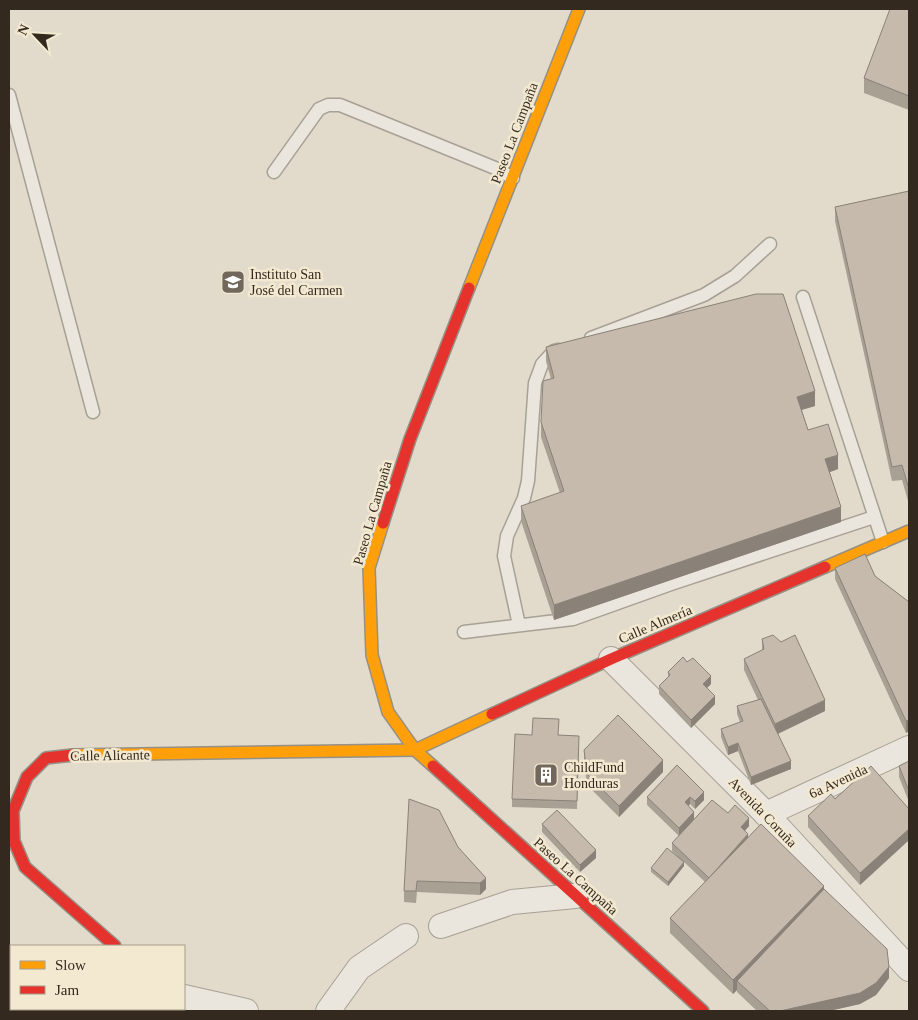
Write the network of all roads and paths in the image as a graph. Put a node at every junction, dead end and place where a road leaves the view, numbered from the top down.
1 (579, 9) edge
2 (9, 95) edge
3 (274, 172) dead end
4 (513, 178) junction
5 (770, 244) dead end
6 (803, 297) dead end
7 (93, 412) dead end
8 (874, 517) junction
9 (909, 531) edge
10 (883, 542) junction
11 (519, 625) junction
12 (464, 632) dead end
13 (611, 659) junction
14 (909, 748) edge
15 (415, 750) junction
16 (766, 814) junction
17 (575, 896) junction
18 (440, 926) dead end
19 (406, 936) dead end
20 (114, 945) edge
21 (909, 969) edge
22 (185, 997) edge
23 (246, 1011) edge
24 (328, 1011) edge
25 (703, 1011) edge

1 - 4 street, Paseo La Campaña
2 - 7 lane
3 - 4 lane
4 - 15 street, Paseo La Campaña
5 - 11 lane
6 - 8 lane
8 - 10 lane
8 - 11 lane
9 - 10 street, Calle Almería
10 - 13 street, Calle Almería
11 - 12 lane
13 - 15 street, Calle Almería
13 - 16 street, Avenida Coruña
14 - 16 street, 6a Avenida
15 - 17 street, Paseo La Campaña
15 - 20 street, Calle Alicante
16 - 21 street, Avenida Coruña
17 - 18 street
17 - 25 street, Paseo La Campaña
19 - 24 street
22 - 23 street

